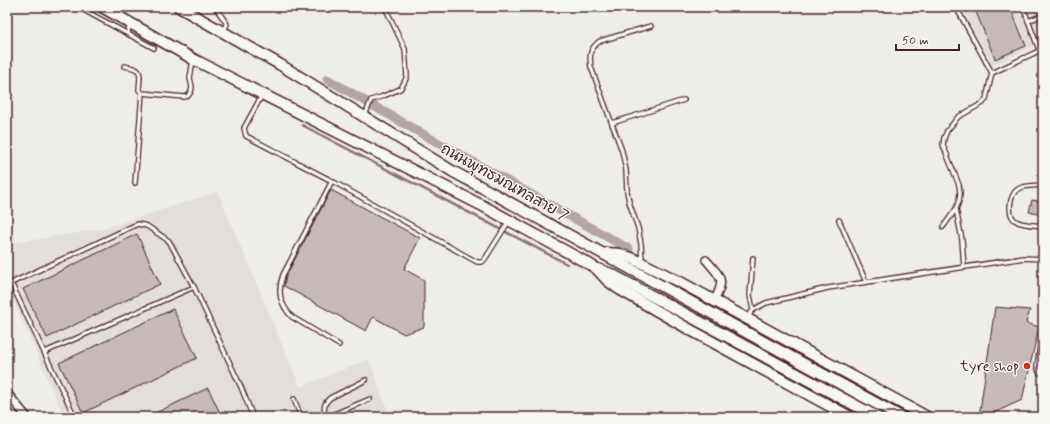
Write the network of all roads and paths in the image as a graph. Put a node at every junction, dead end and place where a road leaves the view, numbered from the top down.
1 (78, 7) edge
2 (102, 7) edge
3 (179, 7) edge
4 (215, 7) edge
5 (385, 7) edge
6 (956, 7) edge
7 (1023, 7) edge
8 (1043, 15) edge
9 (1028, 21) junction
10 (130, 22) junction
11 (651, 26) dead end
12 (224, 33) junction
13 (128, 34) junction
14 (154, 48) dead end
15 (1041, 50) edge
16 (193, 59) junction
17 (124, 66) dead end
18 (992, 74) junction
19 (142, 93) junction
20 (262, 94) junction
21 (684, 100) dead end
22 (365, 117) junction
23 (612, 123) junction
24 (332, 181) junction
25 (135, 183) dead end
26 (1043, 185) edge
27 (956, 209) junction
28 (510, 220) junction
29 (839, 220) dead end
30 (1043, 226) edge
31 (944, 227) dead end
32 (603, 253) junction
33 (753, 258) dead end
34 (1043, 259) edge
35 (706, 260) dead end
36 (642, 263) junction
37 (964, 267) junction
38 (597, 269) junction
39 (866, 282) junction
40 (11, 283) junction
41 (7, 285) edge
42 (194, 286) junction
43 (714, 301) junction
44 (750, 315) junction
45 (1043, 327) edge
46 (339, 345) dead end
47 (45, 352) junction
48 (1043, 374) edge
49 (366, 380) dead end
50 (7, 393) edge
51 (370, 398) dead end
52 (294, 399) dead end
53 (27, 417) edge
54 (75, 417) edge
55 (253, 417) edge
56 (302, 417) edge
57 (326, 417) edge
58 (850, 417) edge
59 (877, 417) edge
60 (901, 417) edge
61 (927, 417) edge

1 - 13 lane
2 - 10 main road, ถนนพุทธมณฑลสาย 7
3 - 12 main road, ถนนพุทธมณฑลสาย 7
4 - 12 lane
5 - 22 lane
6 - 18 lane
7 - 9 lane
8 - 9 lane
9 - 15 lane
10 - 13 lane
10 - 16 main road, ถนนพุทธมณฑลสาย 7
11 - 23 lane
12 - 22 main road, ถนนพุทธมณฑลสาย 7
13 - 14 lane
15 - 18 lane
16 - 19 lane
16 - 20 main road, ถนนพุทธมณฑลสาย 7
17 - 19 lane
18 - 27 lane
19 - 25 lane
20 - 24 lane
20 - 28 main road, ถนนพุทธมณฑลสาย 7
21 - 23 lane
22 - 32 main road, ถนนพุทธมณฑลสาย 7
23 - 36 lane
24 - 28 lane
24 - 46 lane
26 - 30 lane
27 - 31 lane
27 - 37 lane
28 - 38 main road, ถนนพุทธมณฑลสาย 7
29 - 39 lane
32 - 36 main road
32 - 60 main road, ถนนพุทธมณฑลสาย 7
33 - 44 lane
34 - 37 lane
35 - 43 street
36 - 43 main road
37 - 39 lane
38 - 58 main road
38 - 59 main road
39 - 44 lane
40 - 41 lane
40 - 42 lane
40 - 47 lane
42 - 47 lane
42 - 55 lane
43 - 44 main road
44 - 61 main road
45 - 48 lane
47 - 54 lane
49 - 57 lane
50 - 53 street
51 - 57 lane
52 - 56 lane

